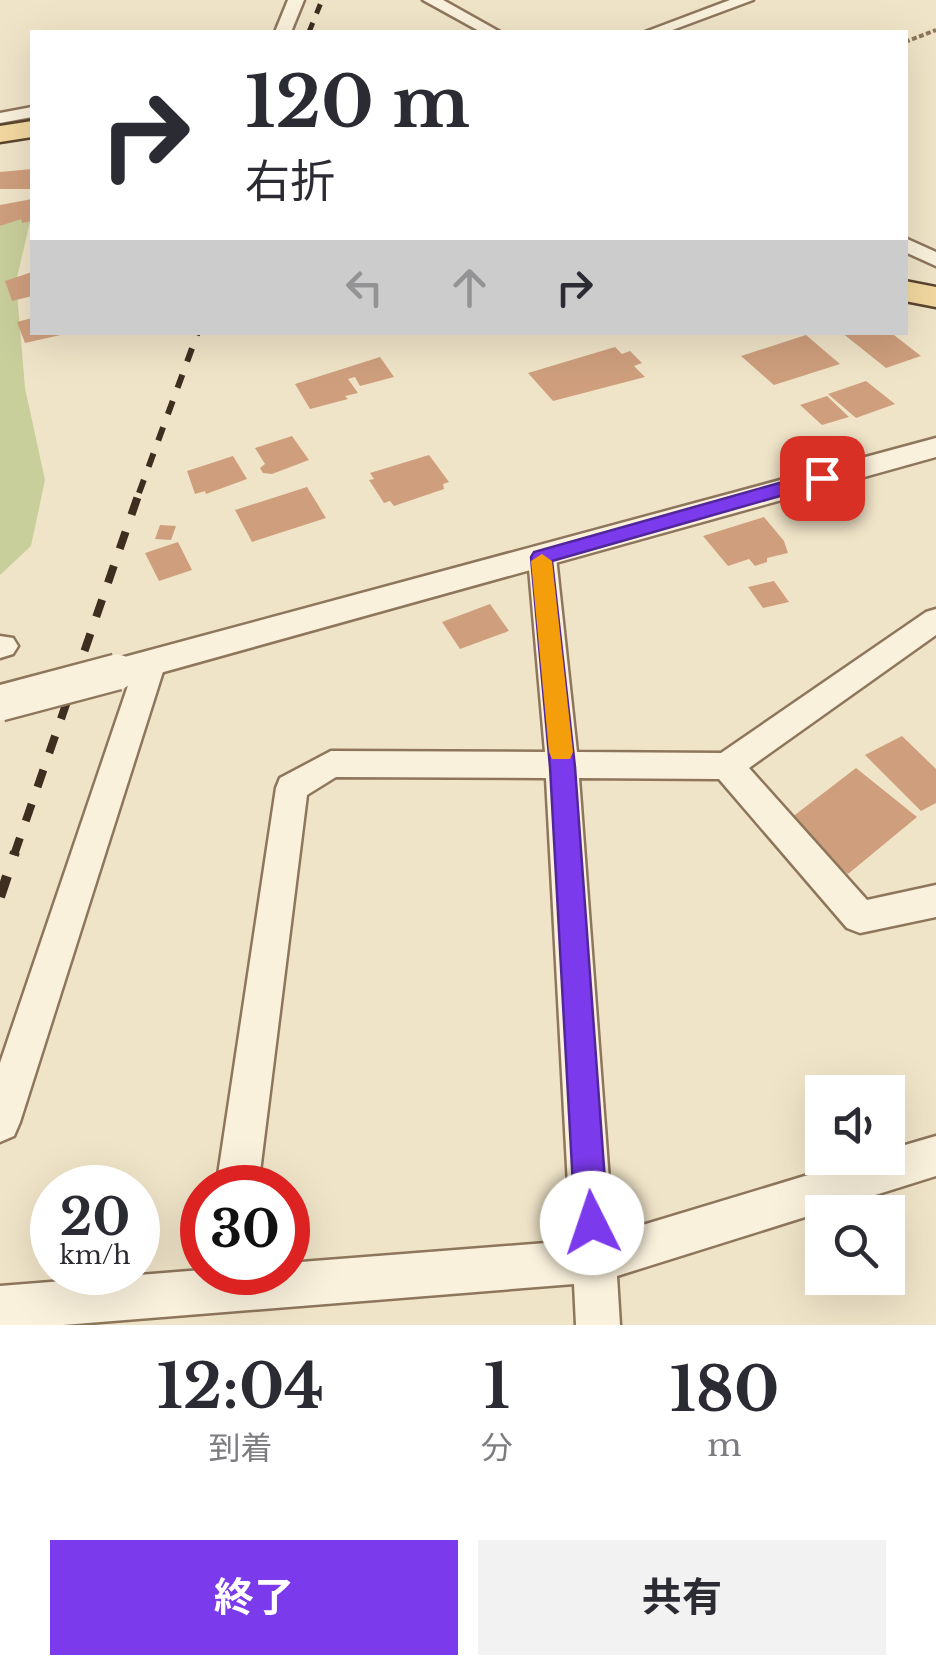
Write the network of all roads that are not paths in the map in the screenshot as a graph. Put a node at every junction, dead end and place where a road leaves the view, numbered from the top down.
1 (296, 0) edge
2 (431, 0) edge
3 (745, 0) edge
4 (284, 30) edge
5 (488, 30) edge
6 (659, 30) edge
7 (30, 112) edge
8 (0, 118) edge
9 (30, 129) edge
10 (0, 134) edge
11 (908, 246) edge
12 (936, 260) edge
13 (908, 292) edge
14 (936, 297) edge
15 (936, 447) edge
16 (542, 557) junction
17 (936, 620) edge
18 (134, 667) junction
19 (0, 704) edge
20 (728, 766) junction
21 (562, 767) junction
22 (936, 900) edge
23 (0, 1122) edge
24 (936, 1156) edge
25 (240, 1165) edge
26 (594, 1261) junction
27 (310, 1277) edge
28 (180, 1287) edge
29 (0, 1308) edge
30 (598, 1325) edge

1 - 4 street
2 - 5 street
3 - 6 street
7 - 8 street
9 - 10 main road
11 - 12 street
13 - 14 main road
15 - 16 street
16 - 18 street
16 - 21 street
17 - 20 street
18 - 19 street, bridge
18 - 23 street
20 - 21 street
20 - 22 street
21 - 25 street
21 - 26 street
24 - 26 street
26 - 27 street
26 - 30 street
28 - 29 street

